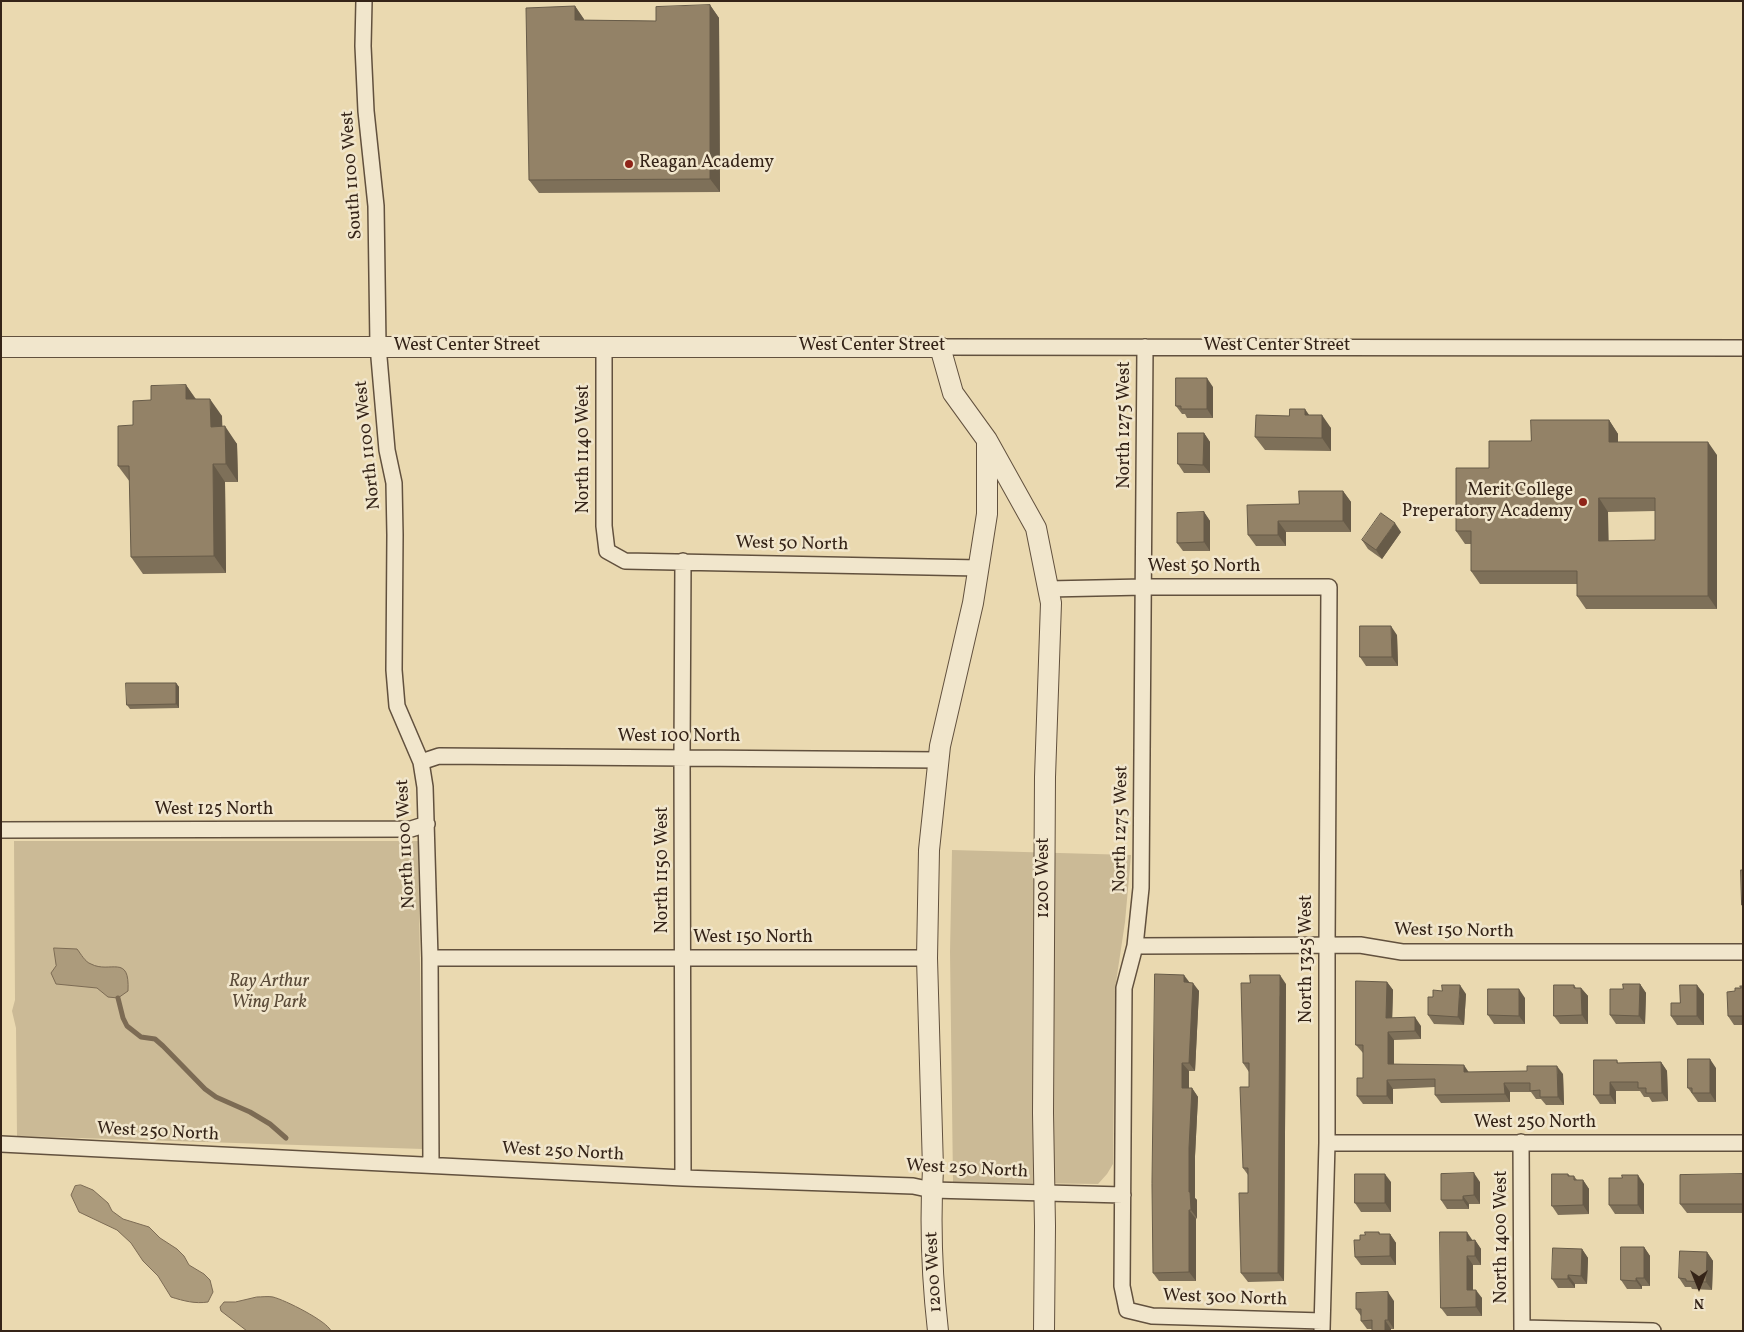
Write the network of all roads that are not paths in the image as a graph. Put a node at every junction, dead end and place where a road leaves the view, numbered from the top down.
1 (364, 1) edge
2 (378, 346) junction
3 (1, 347) edge
4 (604, 347) junction
5 (940, 347) junction
6 (1145, 347) junction
7 (1743, 348) edge
8 (987, 440) junction
9 (607, 551) joint
10 (683, 561) junction
11 (978, 568) junction
12 (1144, 587) junction
13 (1329, 587) joint
14 (1048, 589) junction
15 (682, 757) junction
16 (939, 760) junction
17 (420, 762) junction
18 (427, 824) junction
19 (1, 830) edge
20 (1327, 945) junction
21 (1135, 946) junction
22 (1743, 952) edge
23 (430, 958) junction
24 (683, 958) junction
25 (927, 958) junction
26 (1521, 1142) junction
27 (1328, 1143) junction
28 (1743, 1143) edge
29 (1, 1144) edge
30 (431, 1165) junction
31 (683, 1178) junction
32 (932, 1190) junction
33 (1045, 1193) junction
34 (1123, 1195) junction
35 (1127, 1310) joint
36 (1322, 1326) edge
37 (1522, 1329) edge
38 (938, 1331) edge
39 (1044, 1331) edge
40 (1653, 1331) edge

1 - 2 street, South 1100 West
2 - 3 street, West Center Street
2 - 4 street, West Center Street
2 - 17 street, North 1100 West
4 - 5 street, West Center Street
4 - 9 street, North 1140 West
5 - 6 street, West Center Street
5 - 8 street, 1200 West
6 - 7 street, West Center Street
6 - 12 street, North 1275 West
8 - 11 street, 1200 West
8 - 14 street, 1200 West
9 - 10 street, West 50 North
10 - 11 street, West 50 North
10 - 15 street, North 1150 West
11 - 16 street, 1200 West
12 - 13 street, West 50 North
12 - 14 street, West 50 North
12 - 21 street, North 1275 West
13 - 20 street, North 1325 West
14 - 33 street, 1200 West
15 - 16 street, West 100 North
15 - 17 street, West 100 North
15 - 24 street, North 1150 West
16 - 25 street, 1200 West
17 - 18 street, North 1100 West
18 - 19 street, West 125 North
18 - 23 street, North 1100 West
20 - 21 street, West 150 North
20 - 22 street, West 150 North
20 - 27 street, North 1325 West
21 - 34 street, North 1275 West
23 - 24 street, West 150 North
23 - 30 street, North 1100 West
24 - 25 street, West 150 North
24 - 31 street, North 1150 West
25 - 32 street, 1200 West
26 - 27 street, West 250 North
26 - 28 street, West 250 North
26 - 37 street, North 1400 West
27 - 36 street, North 1325 West
29 - 30 street, West 250 North
30 - 31 street, West 250 North
31 - 32 street, West 250 North
32 - 33 street, West 250 North
32 - 38 street, 1200 West
33 - 34 street, West 250 North
33 - 39 street, 1200 West
34 - 35 street, North 1275 West
35 - 36 street, West 300 North
37 - 40 street

